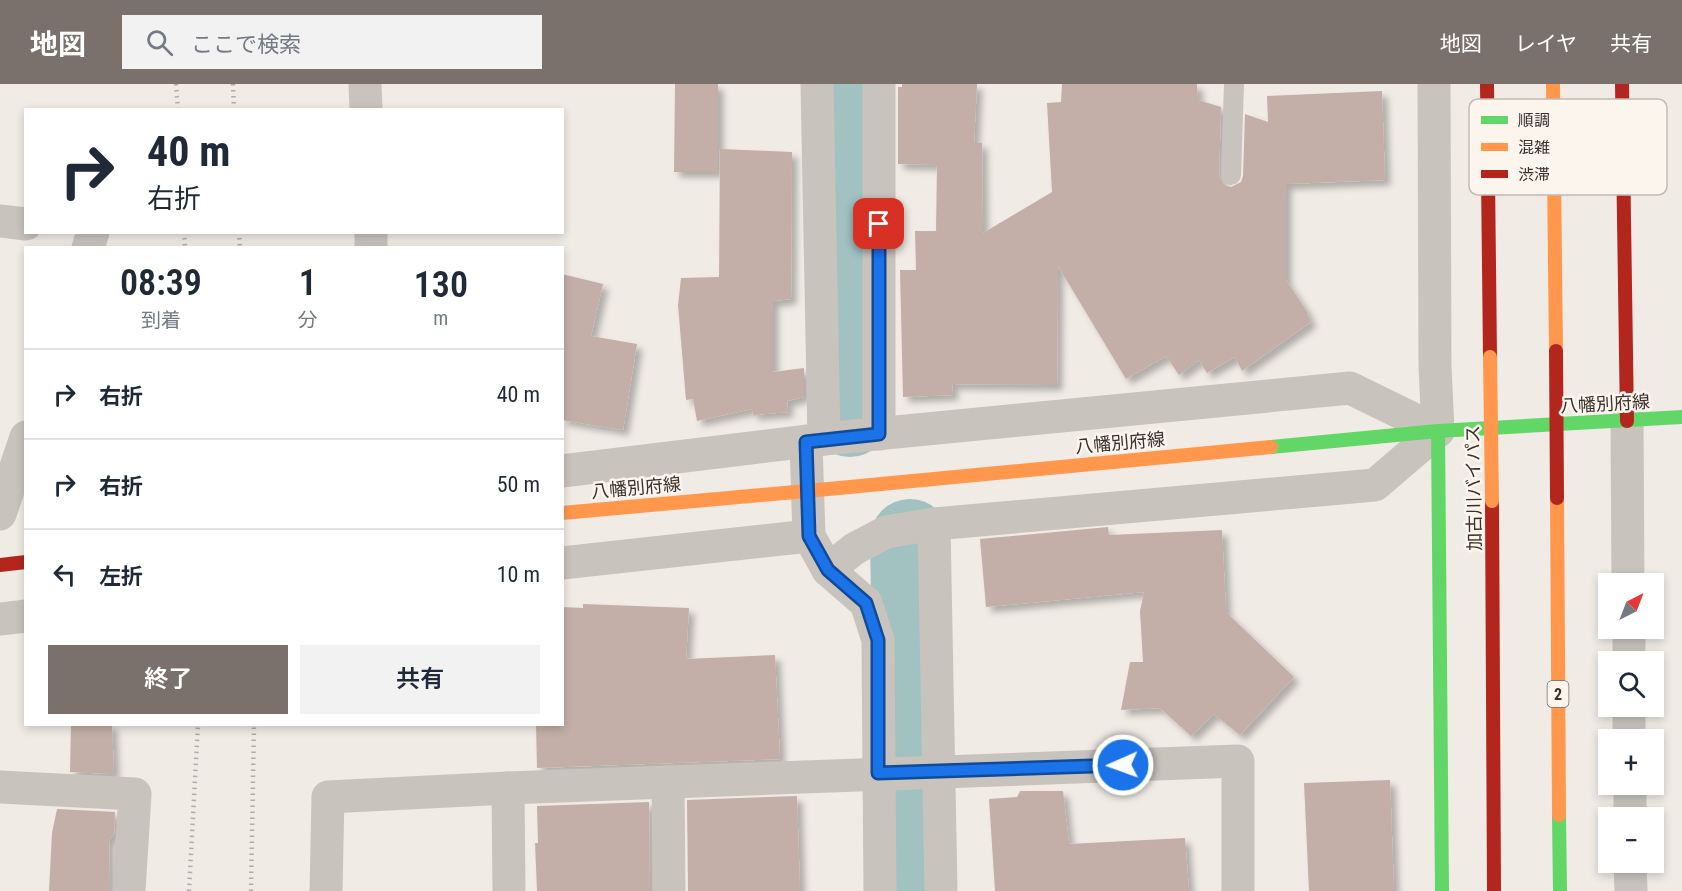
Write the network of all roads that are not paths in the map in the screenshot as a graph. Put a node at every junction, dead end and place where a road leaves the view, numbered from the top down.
1 (365, 84) edge
2 (817, 84) edge
3 (879, 84) edge
4 (1234, 84) edge
5 (1434, 84) edge
6 (1487, 84) edge
7 (1553, 84) edge
8 (1622, 84) edge
9 (1487, 99) edge
10 (1553, 99) edge
11 (1622, 99) edge
12 (366, 108) edge
13 (1231, 175) dead end
14 (1488, 195) edge
15 (1554, 195) edge
16 (1624, 195) edge
17 (0, 221) edge
18 (24, 224) edge
19 (1682, 417) edge
20 (1627, 421) junction
21 (1438, 431) junction
22 (879, 434) junction
23 (815, 441) junction
24 (24, 443) edge
25 (564, 471) edge
26 (564, 513) edge
27 (0, 514) edge
28 (934, 524) junction
29 (809, 536) junction
30 (24, 562) edge
31 (564, 563) edge
32 (0, 565) edge
33 (828, 570) junction
34 (1628, 573) edge
35 (24, 616) edge
36 (0, 619) edge
37 (911, 772) junction
38 (668, 782) junction
39 (0, 787) edge
40 (508, 788) junction
41 (1630, 873) edge
42 (129, 891) edge
43 (326, 891) edge
44 (509, 891) edge
45 (669, 891) edge
46 (880, 891) edge
47 (941, 891) edge
48 (1238, 891) edge
49 (1442, 891) edge
50 (1494, 891) edge
51 (1560, 891) edge
52 (1630, 891) edge

1 - 12 street
2 - 23 street
3 - 22 street
4 - 13 lane
5 - 21 street
6 - 9 main road, 加古川バイパス, bridge
7 - 10 main road, 2, bridge
8 - 11 main road
14 - 50 main road, 加古川バイパス, bridge
15 - 51 main road, 2, bridge
16 - 20 main road
17 - 18 street
19 - 20 main road, 八幡別府線
20 - 21 main road, 八幡別府線
20 - 34 street
21 - 22 street
21 - 26 main road, 八幡別府線, bridge
21 - 28 street
21 - 49 main road
22 - 23 street
23 - 25 street
23 - 29 street
24 - 27 street
28 - 33 street
28 - 37 street
29 - 31 street
29 - 33 street
30 - 32 main road
33 - 37 street
35 - 36 street
37 - 38 street
37 - 46 street
37 - 47 street
37 - 48 street
38 - 40 street
38 - 45 street
39 - 42 street
40 - 43 street
40 - 44 street
41 - 52 street

